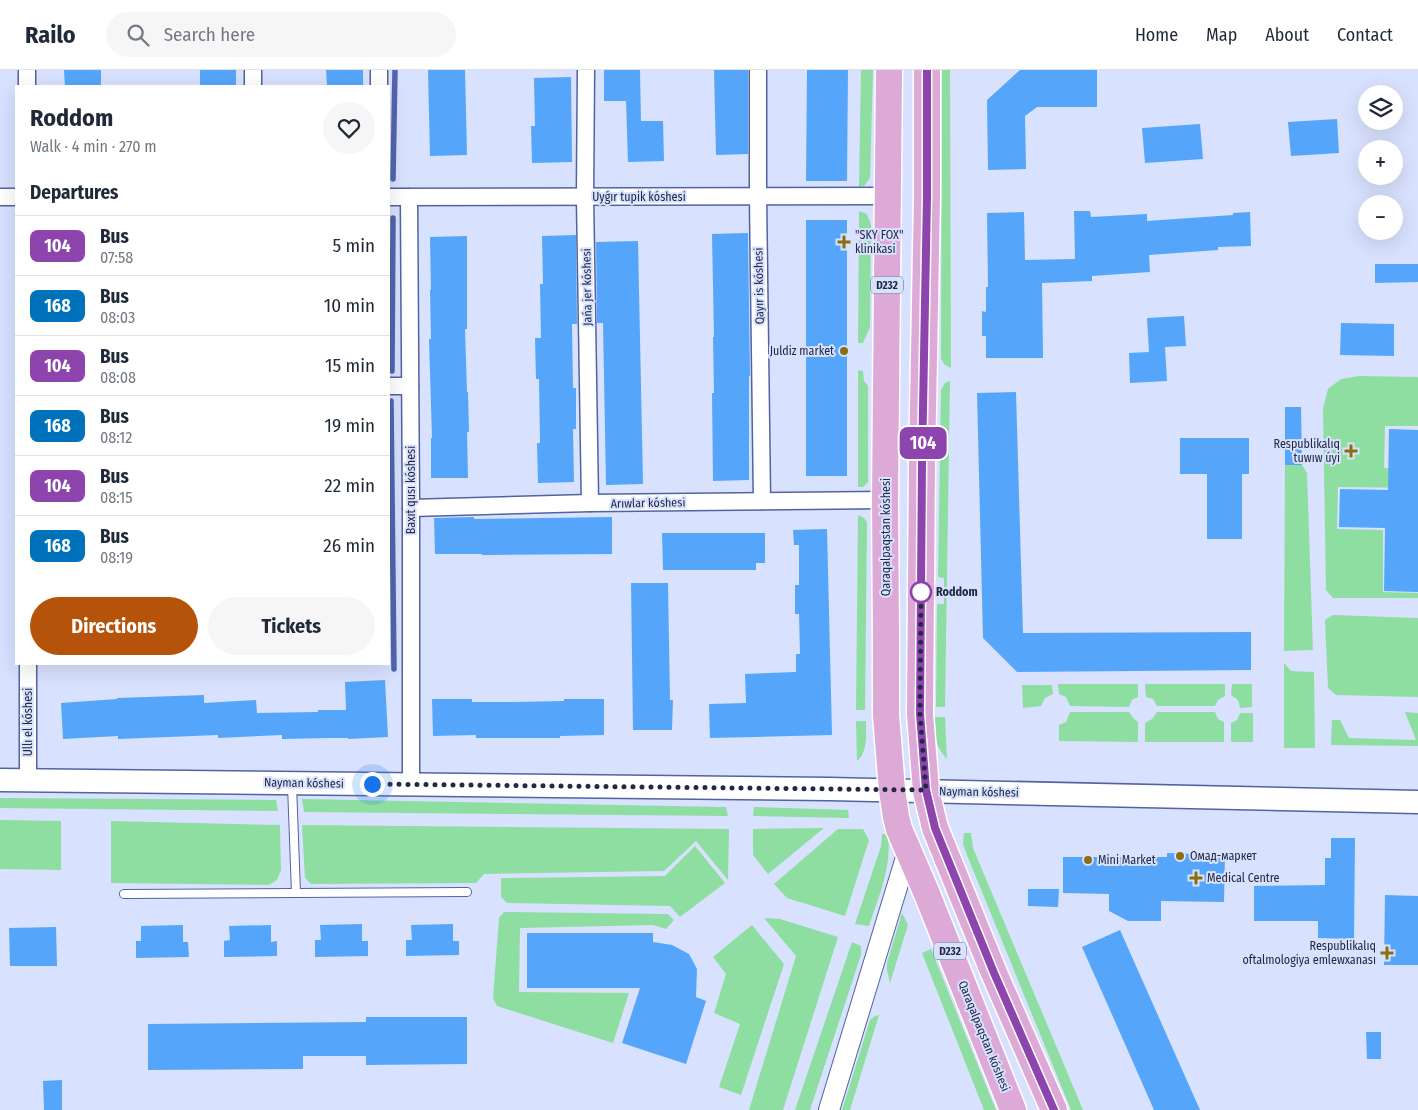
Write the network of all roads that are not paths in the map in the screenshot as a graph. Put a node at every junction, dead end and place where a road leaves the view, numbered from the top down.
1 (27, 70) edge
2 (252, 70) edge
3 (379, 70) edge
4 (586, 70) edge
5 (758, 70) edge
6 (889, 70) edge
7 (927, 70) edge
8 (27, 85) edge
9 (253, 85) edge
10 (378, 85) edge
11 (888, 196) junction
12 (0, 197) edge
13 (15, 197) edge
14 (390, 197) edge
15 (409, 197) junction
16 (585, 197) junction
17 (758, 197) junction
18 (390, 386) edge
19 (410, 386) junction
20 (886, 500) junction
21 (762, 501) junction
22 (590, 503) junction
23 (412, 508) junction
24 (28, 665) edge
25 (0, 780) edge
26 (28, 780) junction
27 (292, 783) junction
28 (411, 784) junction
29 (892, 790) junction
30 (926, 790) junction
31 (1418, 802) edge
32 (941, 842) junction
33 (908, 851) junction
34 (467, 892) dead end
35 (296, 893) junction
36 (124, 894) dead end
37 (829, 1110) edge
38 (1013, 1110) edge
39 (1054, 1110) edge

1 - 8 street
2 - 9 street
3 - 10 street
4 - 16 street, Jańa jer kóshesi
5 - 17 street, Qayır is kóshesi
6 - 11 main road, Qaraqalpaqstan kóshesi / D232
7 - 30 main road, D232
11 - 17 street, Uyǵır tupik kóshesi
11 - 20 main road, Qaraqalpaqstan kóshesi / D232
12 - 13 street
14 - 15 street, Uyǵır tupik kóshesi
15 - 16 street, Uyǵır tupik kóshesi
15 - 19 street, Baxıt qusı kóshesi
16 - 17 street, Uyǵır tupik kóshesi
16 - 22 street, Jańa jer kóshesi
17 - 21 street, Qayır is kóshesi
18 - 19 street
19 - 23 street, Baxıt qusı kóshesi
20 - 21 street, Arıwlar kóshesi
20 - 29 main road, Qaraqalpaqstan kóshesi / D232
21 - 22 street, Arıwlar kóshesi
22 - 23 street, Arıwlar kóshesi
23 - 28 street, Baxıt qusı kóshesi
24 - 26 street, Ullı el kóshesi
25 - 26 main road, Nayman kóshesi
26 - 27 main road, Nayman kóshesi
27 - 28 main road, Nayman kóshesi
27 - 35 lane
28 - 29 main road, Nayman kóshesi
29 - 30 main road, Nayman kóshesi
29 - 33 main road, Qaraqalpaqstan kóshesi / D232
30 - 31 main road, Nayman kóshesi
30 - 32 main road, D232
32 - 33 main road
32 - 39 main road, D232
33 - 37 street
33 - 38 main road, Qaraqalpaqstan kóshesi / D232
34 - 35 lane
35 - 36 lane

